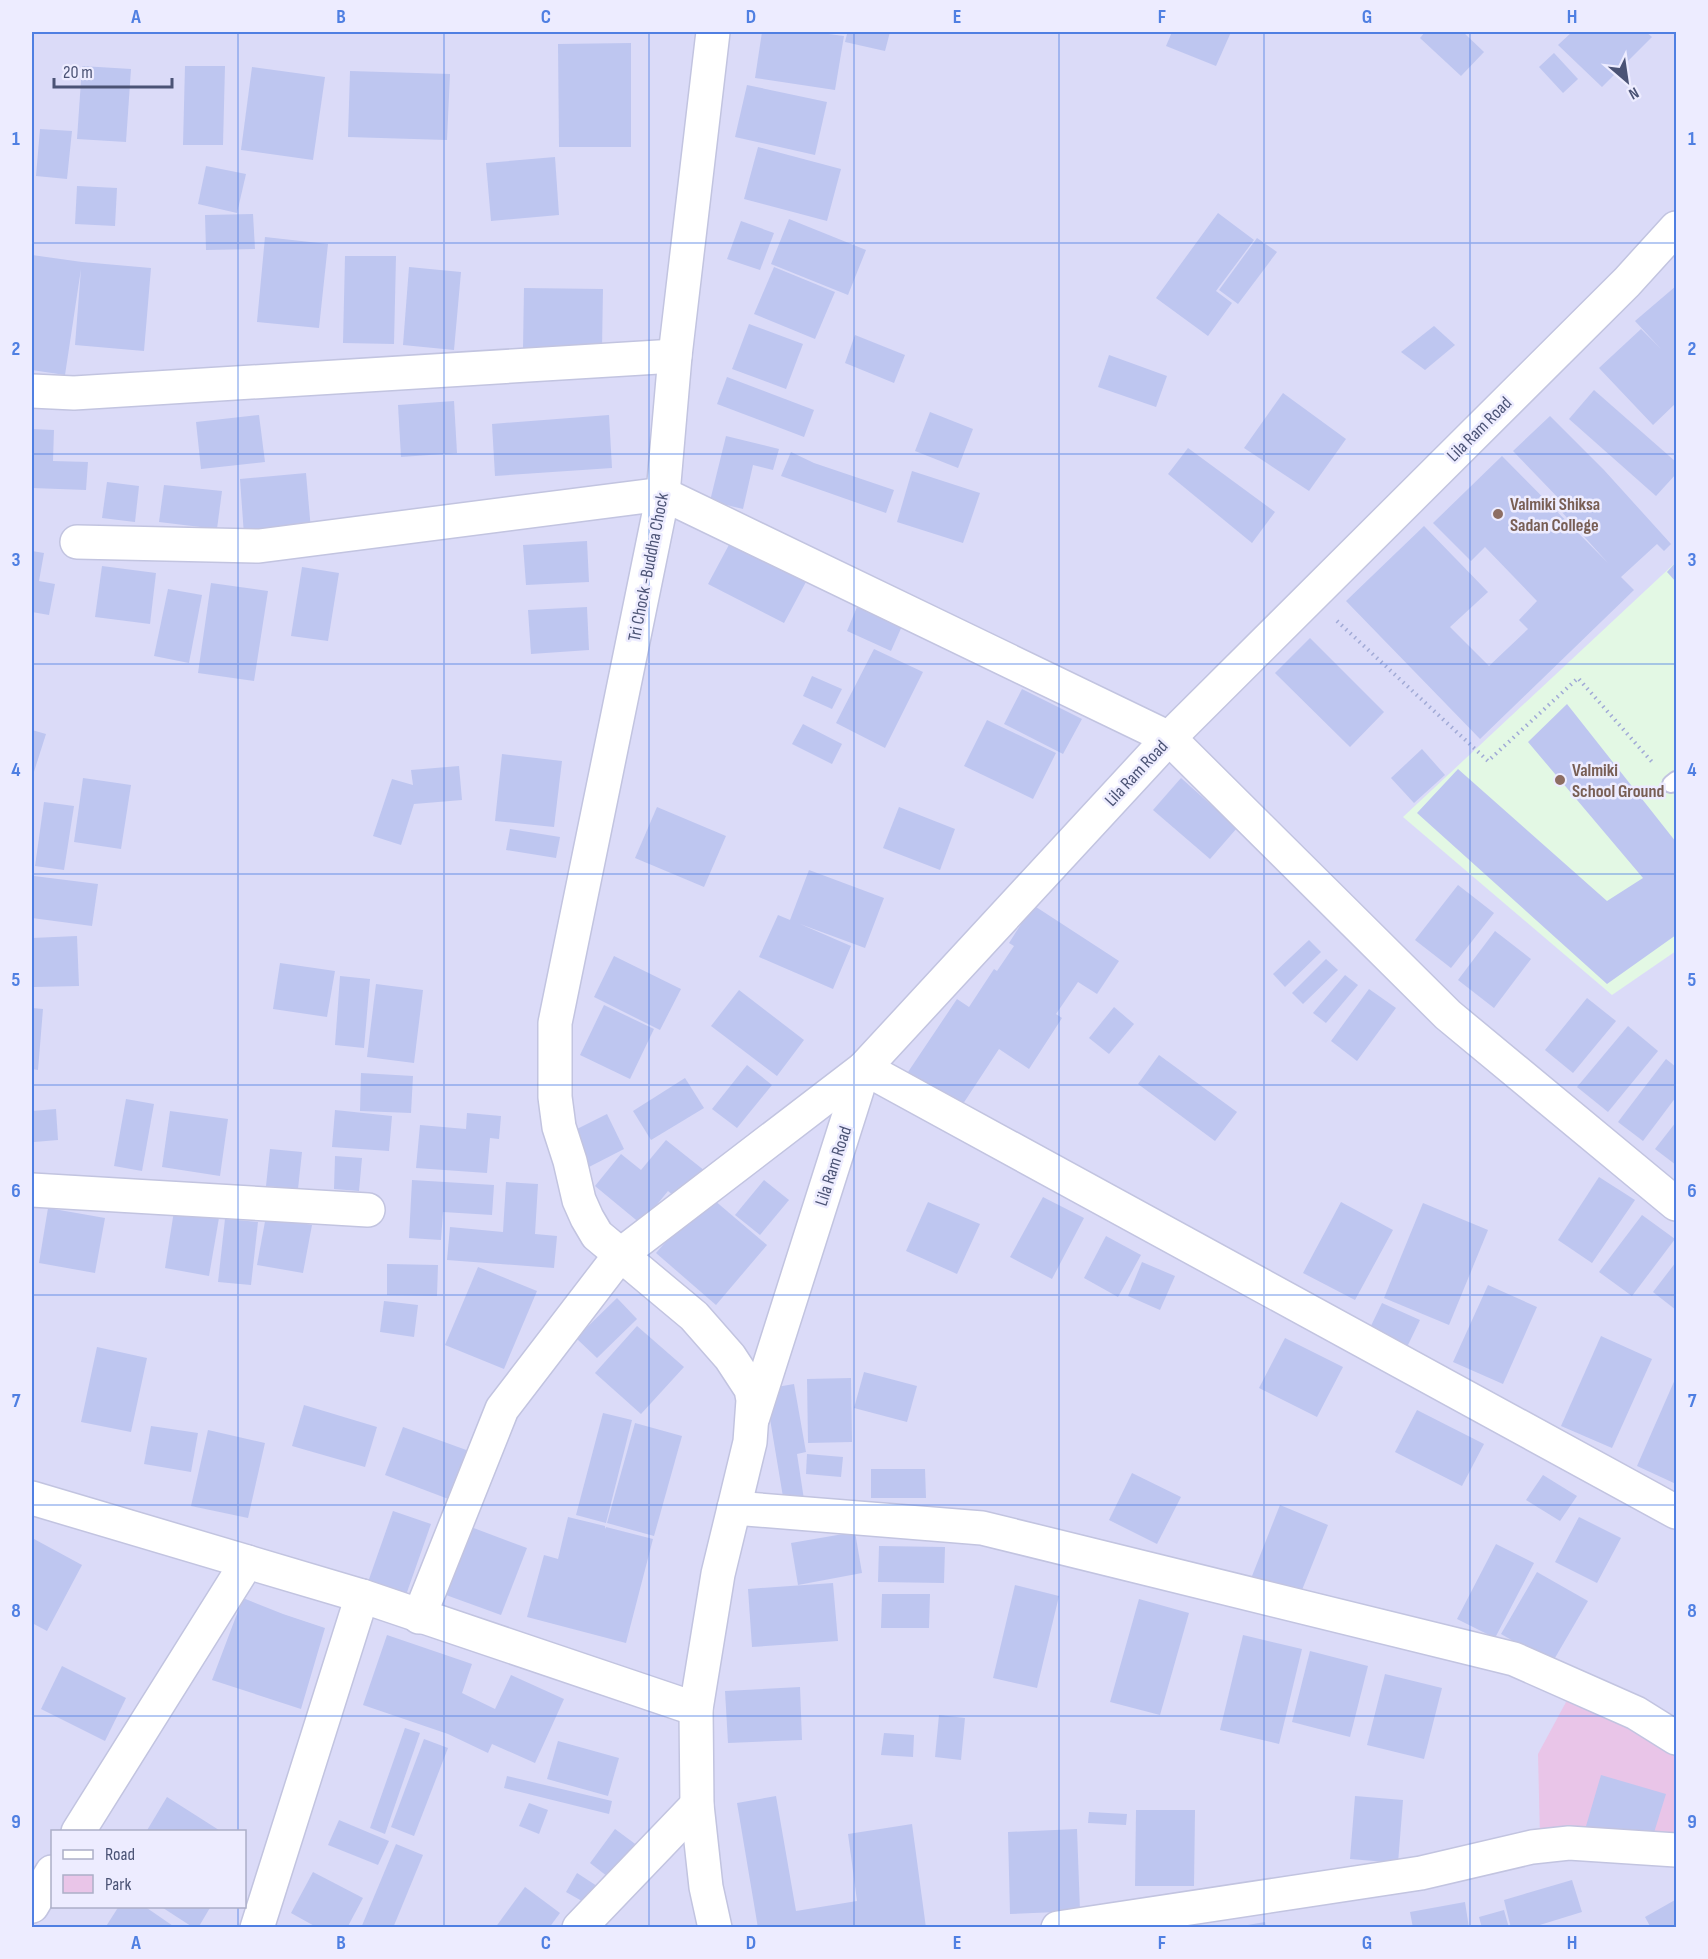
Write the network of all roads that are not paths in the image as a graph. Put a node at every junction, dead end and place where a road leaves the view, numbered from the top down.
1 (712, 32) edge
2 (1677, 228) edge
3 (675, 356) junction
4 (32, 391) edge
5 (663, 494) junction
6 (77, 542) dead end
7 (1169, 738) junction
8 (864, 1068) junction
9 (32, 1190) edge
10 (1677, 1204) edge
11 (368, 1210) dead end
12 (620, 1255) junction
13 (753, 1417) junction
14 (32, 1498) edge
15 (734, 1508) junction
16 (1677, 1512) edge
17 (247, 1562) junction
18 (362, 1596) junction
19 (419, 1617) junction
20 (696, 1709) junction
21 (1677, 1738) edge
22 (697, 1805) junction
23 (79, 1830) edge
24 (1677, 1850) edge
25 (51, 1874) edge
26 (32, 1906) edge
27 (257, 1928) edge
28 (579, 1928) edge
29 (715, 1928) edge
30 (1058, 1928) edge

1 - 3 street, Tri Chock -Buddha Chock
2 - 7 street, Lila Ram Road
3 - 4 street
3 - 5 street, Tri Chock -Buddha Chock
5 - 6 street
5 - 7 street
5 - 12 street, Tri Chock -Buddha Chock
7 - 8 street, Lila Ram Road
7 - 10 street
8 - 12 street
8 - 13 street, Lila Ram Road
8 - 16 street
9 - 11 street
12 - 13 street, Tri Chock -Buddha Chock
12 - 19 street
13 - 15 street
14 - 17 street
15 - 20 street
15 - 21 street
17 - 18 street
17 - 23 street
18 - 19 street
18 - 27 street
19 - 20 street
20 - 22 street
22 - 28 street
22 - 29 street
24 - 30 street
25 - 26 street

